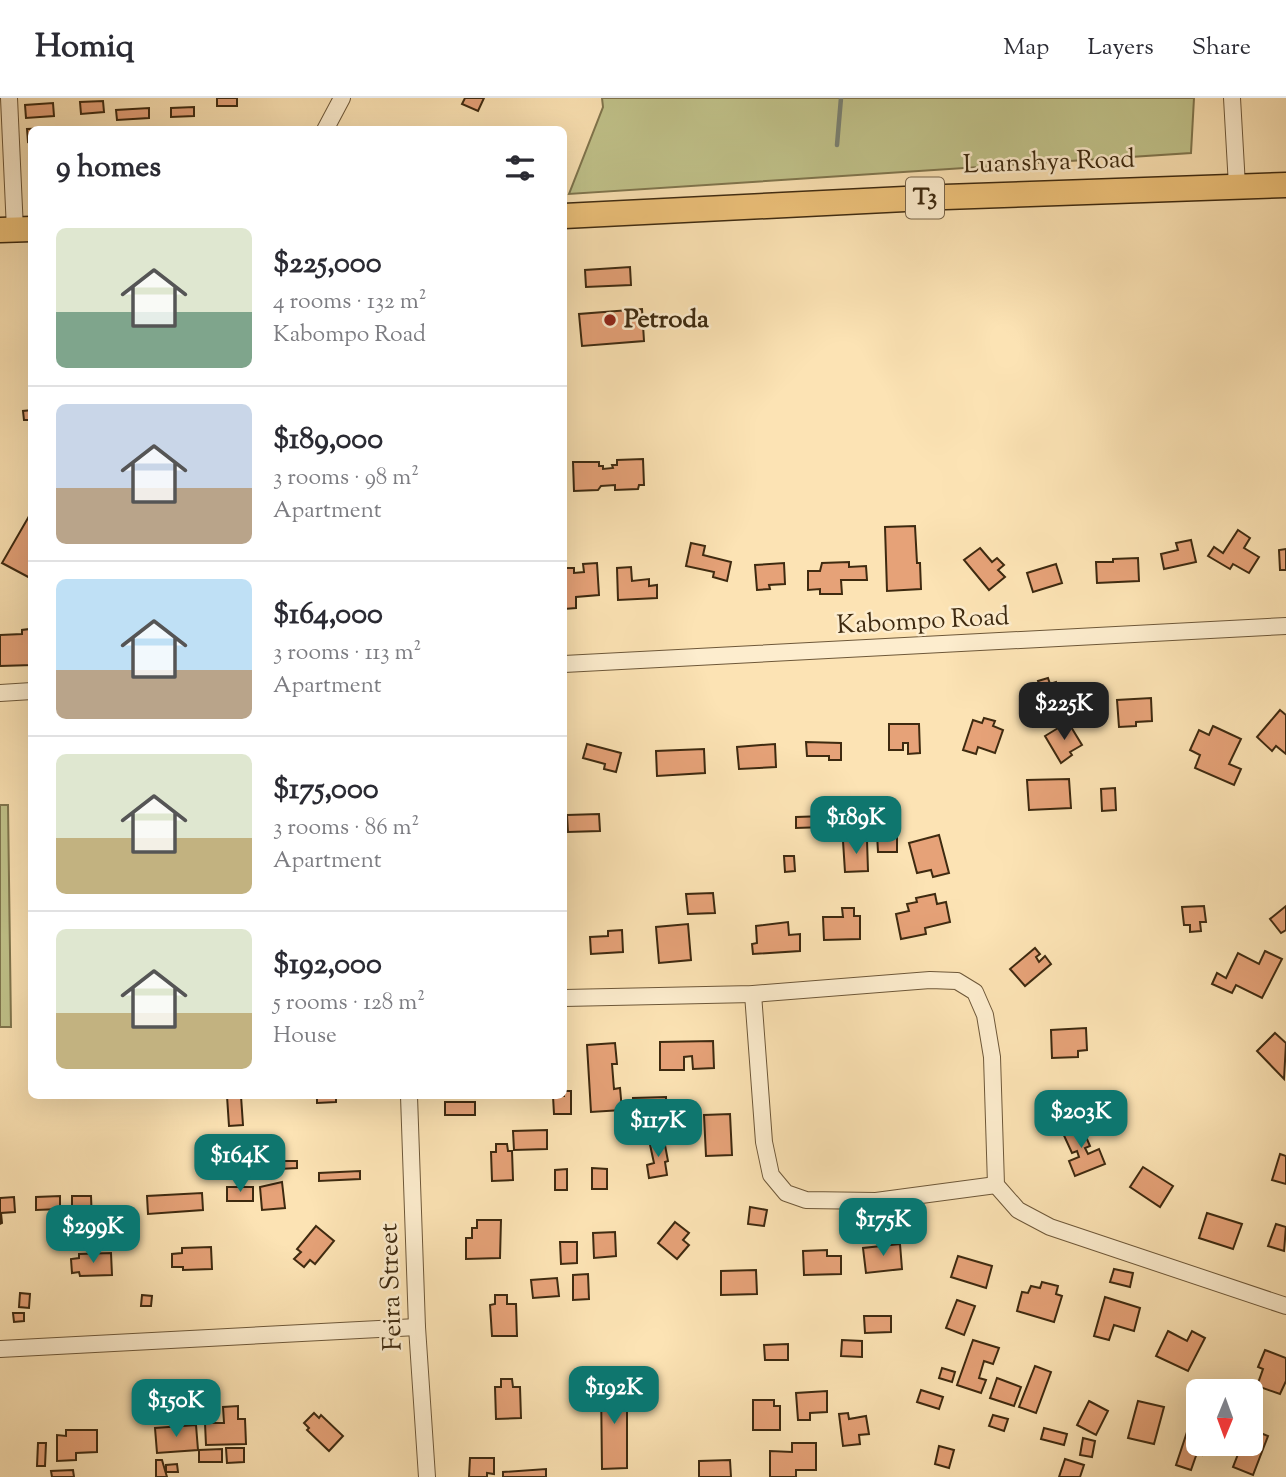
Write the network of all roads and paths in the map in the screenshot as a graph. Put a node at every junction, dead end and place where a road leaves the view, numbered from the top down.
1 (9, 98) edge
2 (342, 98) edge
3 (1232, 98) edge
4 (327, 126) edge
5 (6, 170) edge
6 (1286, 185) edge
7 (1237, 186) junction
8 (567, 216) edge
9 (16, 230) edge
10 (1286, 626) edge
11 (567, 664) edge
12 (28, 691) edge
13 (0, 693) edge
14 (753, 993) junction
15 (567, 998) edge
16 (408, 1099) edge
17 (996, 1185) junction
18 (1286, 1306) edge
19 (417, 1328) junction
20 (0, 1349) edge
21 (427, 1477) edge

1 - 5 street
2 - 4 street
3 - 7 street
5 - 9 street
6 - 7 highway, Luanshya Road / T3
7 - 8 highway, Luanshya Road / T3
10 - 11 street, Kabompo Road
12 - 13 street
14 - 15 street
14 - 17 street
14 - 17 street
16 - 19 street, Feira Street
17 - 18 street
19 - 20 street
19 - 21 street, Feira Street

